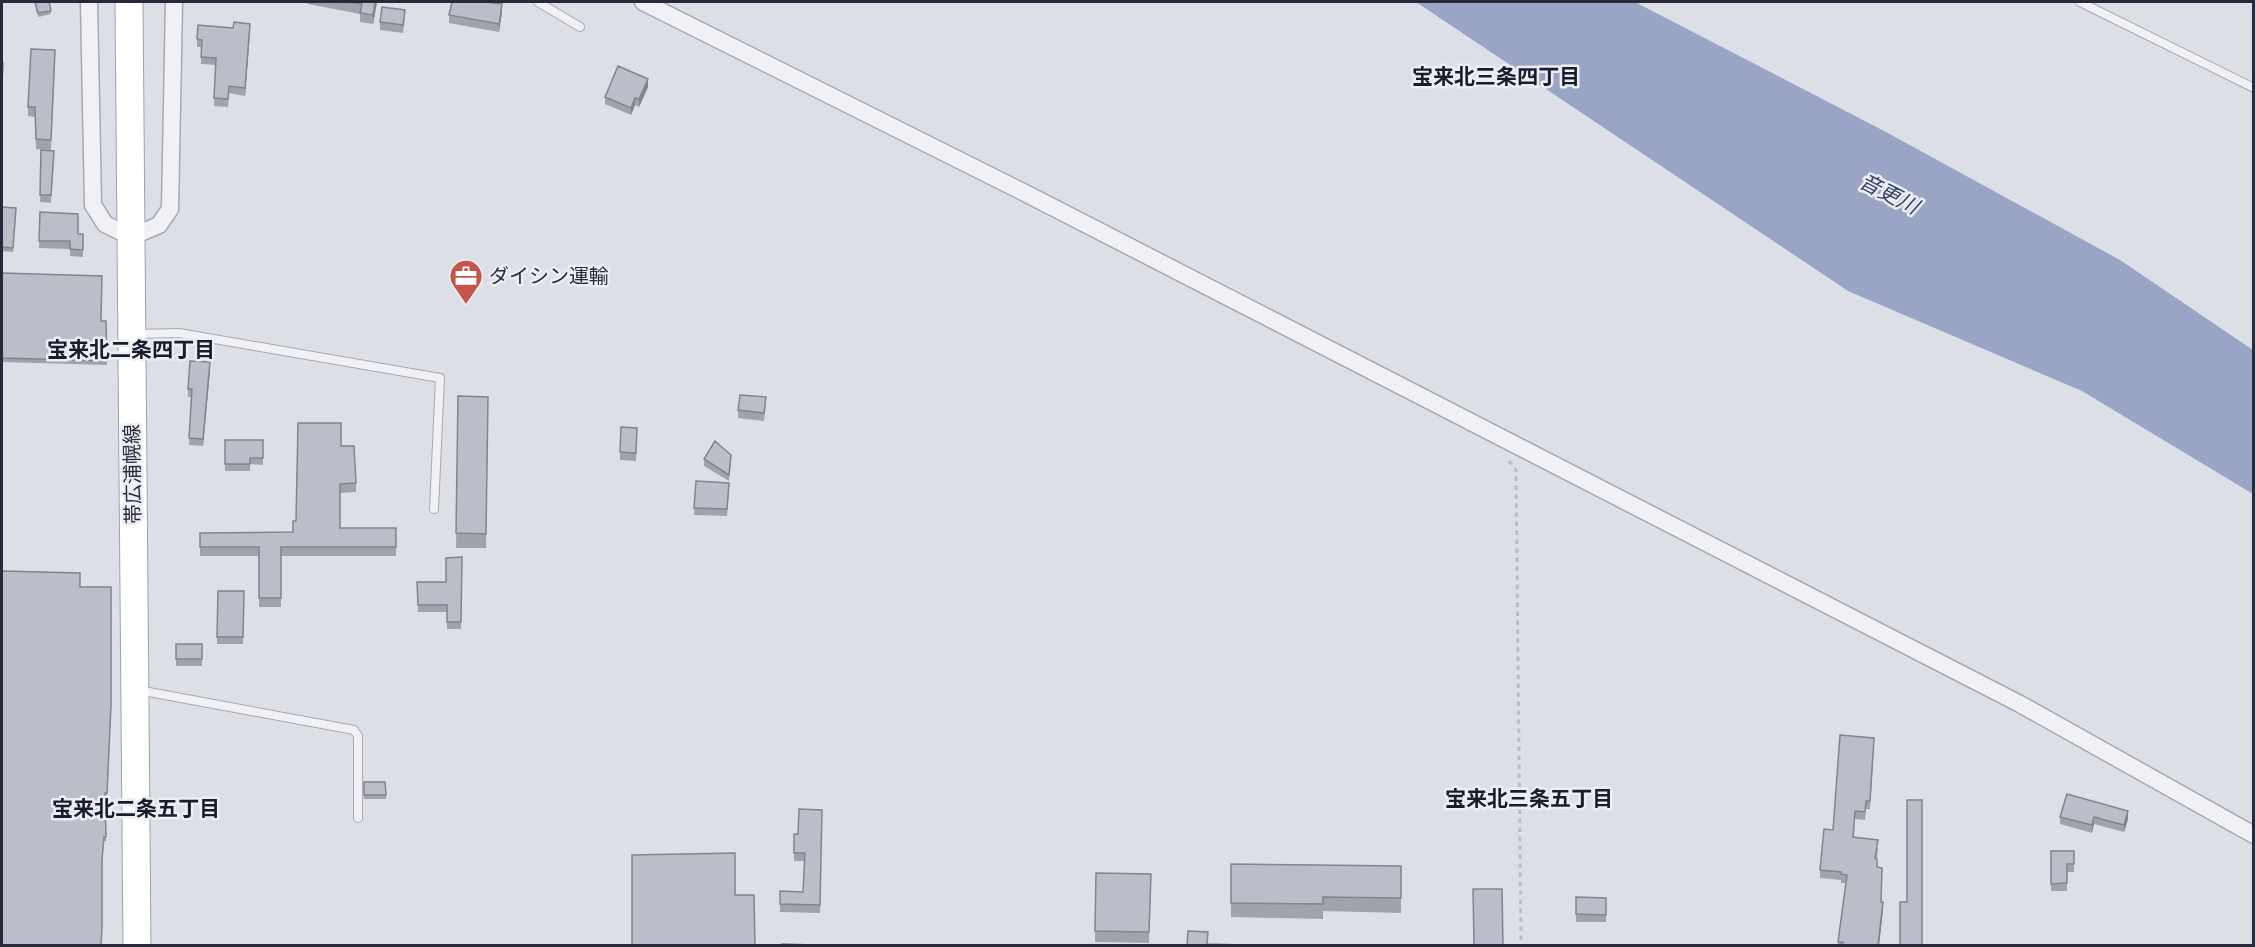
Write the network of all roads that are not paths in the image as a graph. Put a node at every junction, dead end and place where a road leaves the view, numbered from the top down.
1 (89, 2) edge
2 (129, 2) edge
3 (174, 2) edge
4 (538, 2) edge
5 (643, 2) edge
6 (2080, 2) edge
7 (580, 27) dead end
8 (2253, 88) edge
9 (131, 237) junction
10 (132, 334) junction
11 (434, 509) dead end
12 (135, 690) junction
13 (358, 818) dead end
14 (2253, 835) edge
15 (137, 945) edge

1 - 9 street
2 - 9 main road, 帯広浦幌線
3 - 9 street
4 - 7 lane
5 - 14 street
6 - 8 lane
9 - 10 main road, 帯広浦幌線
10 - 11 lane
10 - 12 main road, 帯広浦幌線
12 - 13 lane
12 - 15 main road, 帯広浦幌線

